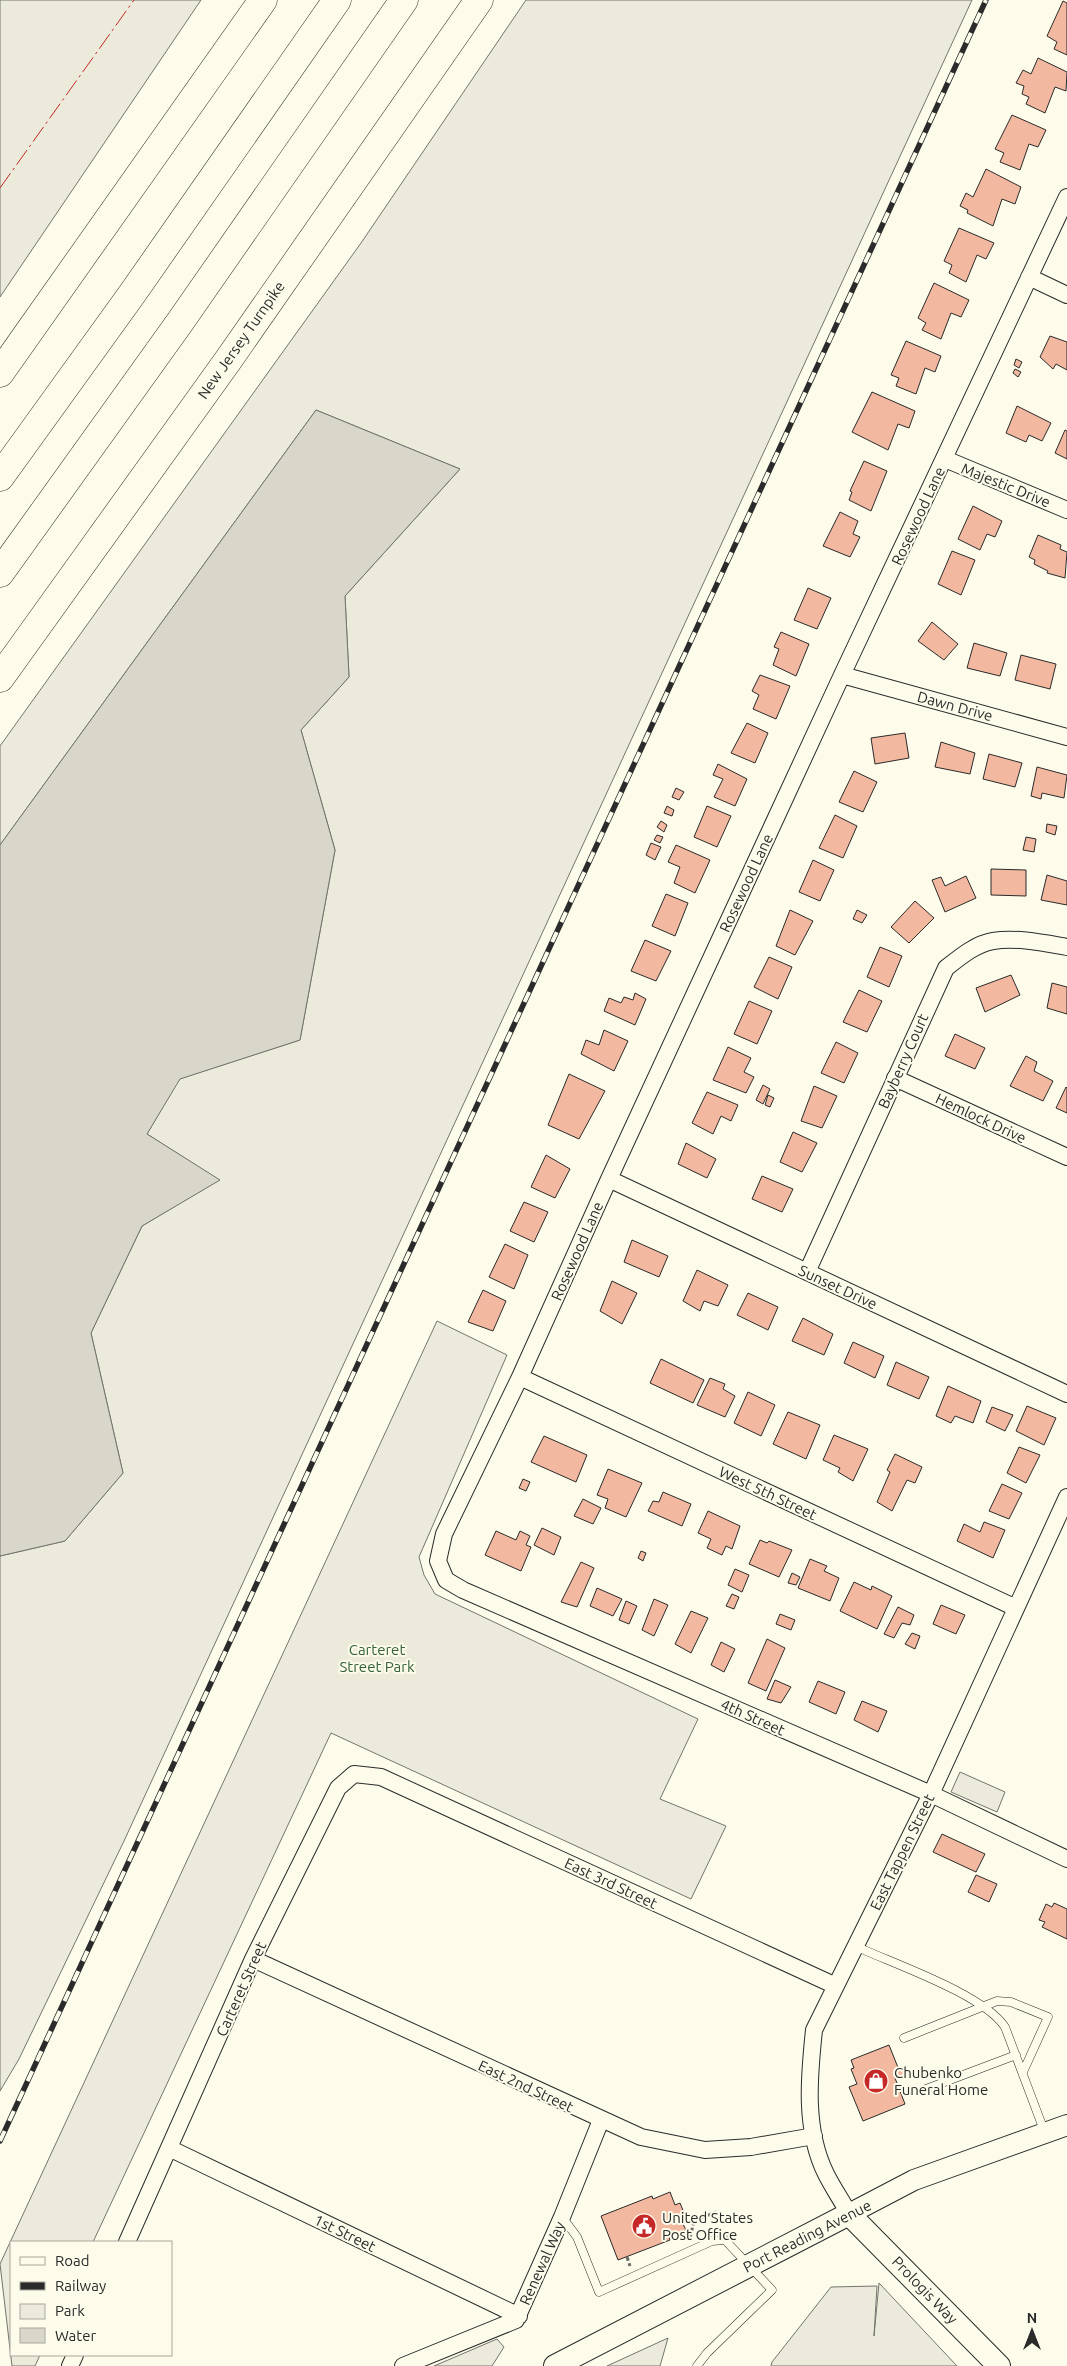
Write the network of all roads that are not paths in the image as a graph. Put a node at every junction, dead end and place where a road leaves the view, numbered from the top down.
1 (263, 0) edge
2 (337, 0) edge
3 (404, 0) edge
4 (479, 0) edge
5 (1067, 197) edge
6 (1030, 277) junction
7 (1067, 295) edge
8 (0, 373) edge
9 (945, 459) junction
10 (0, 477) edge
11 (1067, 510) edge
12 (0, 573) edge
13 (842, 675) junction
14 (0, 678) edge
15 (1067, 736) edge
16 (1067, 947) edge
17 (896, 1078) junction
18 (1067, 1157) edge
19 (609, 1179) junction
20 (807, 1272) junction
21 (520, 1377) junction
22 (1067, 1394) edge
23 (1067, 1497) edge
24 (443, 1572) joint
25 (1016, 1608) junction
26 (387, 1780) joint
27 (931, 1794) junction
28 (1067, 1859) edge
29 (855, 1946) junction
30 (253, 1959) junction
31 (836, 1986) junction
32 (984, 2006) junction
33 (904, 2038) dead end
34 (1016, 2055) junction
35 (1023, 2072) junction
36 (926, 2089) dead end
37 (601, 2120) junction
38 (1067, 2125) edge
39 (1044, 2133) junction
40 (814, 2136) junction
41 (170, 2149) junction
42 (849, 2214) junction
43 (562, 2217) junction
44 (127, 2241) edge
45 (748, 2266) junction
46 (519, 2316) junction
47 (403, 2366) edge
48 (555, 2366) edge
49 (697, 2366) edge
50 (999, 2366) edge

1 - 8 highway
2 - 10 highway
3 - 12 highway
4 - 14 highway, New Jersey Turnpike
5 - 6 street, Rosewood Lane
6 - 7 street
6 - 9 street, Rosewood Lane
9 - 11 street, Majestic Drive
9 - 13 street, Rosewood Lane
13 - 15 street, Dawn Drive
13 - 19 street, Rosewood Lane
16 - 17 street, Bayberry Court
17 - 18 street, Hemlock Drive
17 - 20 street, Bayberry Court
19 - 20 street, Sunset Drive
19 - 21 street, Rosewood Lane
20 - 22 street, Sunset Drive
21 - 24 street, Rosewood Lane
21 - 25 street, West 5th Street
23 - 25 street, East Tappen Street
24 - 27 street, 4th Street
25 - 27 street, East Tappen Street
26 - 30 street, Carteret Street
26 - 31 street, East 3rd Street
27 - 28 street, 4th Street
27 - 29 street, East Tappen Street
29 - 31 street, East Tappen Street
29 - 32 lane
30 - 37 street, East 2nd Street
30 - 41 street, Carteret Street
31 - 40 street, East Tappen Street
32 - 33 lane
32 - 34 lane
32 - 35 lane
34 - 35 lane
34 - 36 lane
35 - 39 lane
37 - 40 street, East 2nd Street
37 - 43 street, Renewal Way
38 - 39 street, Port Reading Avenue
39 - 42 street, Port Reading Avenue
40 - 42 street, East Tappen Street
41 - 44 street, Carteret Street
41 - 46 street, 1st Street
42 - 45 main road, Port Reading Avenue
42 - 50 main road, Prologis Way
43 - 45 lane
43 - 46 street, Renewal Way
45 - 48 main road, Port Reading Avenue
45 - 49 lane
46 - 47 street, Renewal Way

